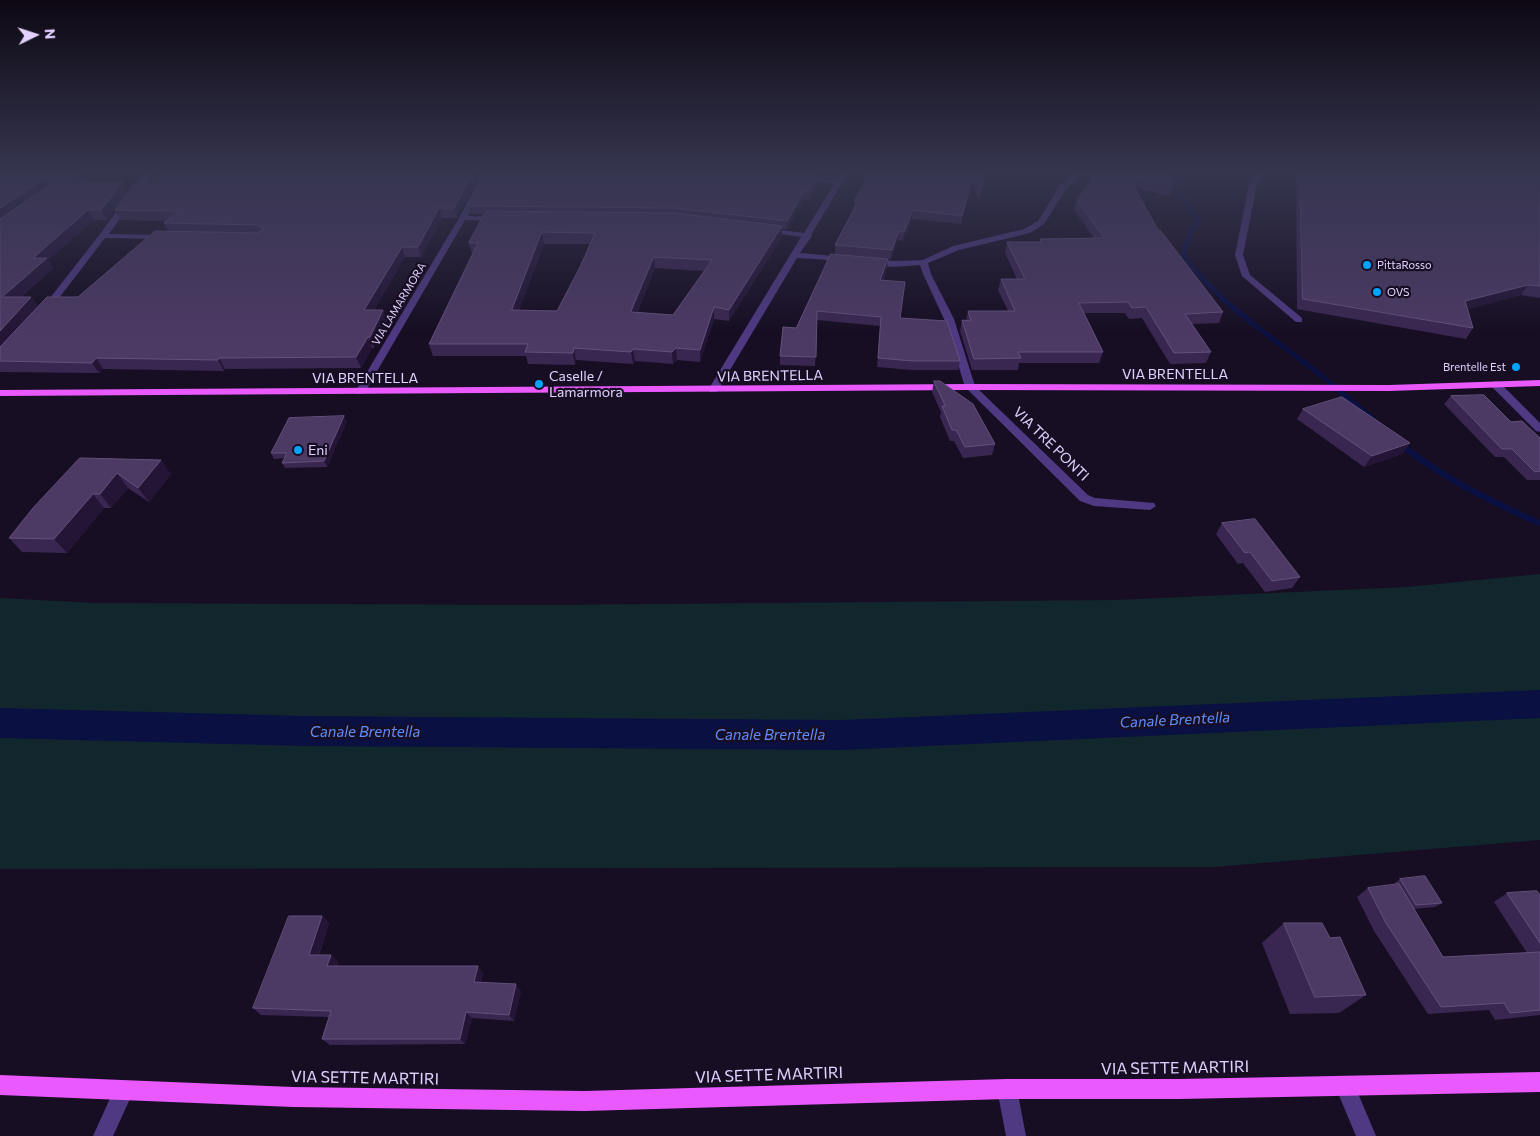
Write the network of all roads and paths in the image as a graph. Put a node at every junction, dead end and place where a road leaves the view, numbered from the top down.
1 (109, 228) edge
2 (457, 228) edge
3 (813, 228) edge
4 (1032, 228) edge
5 (1244, 228) edge
6 (760, 230) edge
7 (103, 236) junction
8 (808, 236) junction
9 (172, 238) edge
10 (796, 254) junction
11 (856, 260) edge
12 (865, 261) edge
13 (924, 262) junction
14 (38, 319) edge
15 (1299, 320) dead end
16 (1540, 383) edge
17 (1495, 384) junction
18 (970, 387) junction
19 (712, 390) junction
20 (360, 392) junction
21 (0, 393) edge
22 (1540, 429) edge
23 (1150, 506) dead end
24 (1540, 1082) edge
25 (0, 1085) edge
26 (1345, 1086) junction
27 (1007, 1089) junction
28 (124, 1090) junction
29 (103, 1136) edge
30 (1016, 1136) edge
31 (1366, 1136) edge

1 - 7 street
2 - 20 street, VIA LAMARMORA
3 - 8 street
4 - 13 street
5 - 15 street
6 - 8 street
7 - 9 street
7 - 14 street
8 - 10 street
10 - 11 street
10 - 19 street
12 - 13 street
13 - 18 street
16 - 17 main road, VIA BRENTELLA
17 - 18 main road, VIA BRENTELLA
17 - 22 street
18 - 19 main road, VIA BRENTELLA
18 - 23 street, VIA TRE PONTI
19 - 20 main road, VIA BRENTELLA
20 - 21 main road, VIA BRENTELLA
24 - 26 main road, VIA SETTE MARTIRI
25 - 28 main road, VIA SETTE MARTIRI
26 - 27 main road, VIA SETTE MARTIRI
26 - 31 street
27 - 28 main road, VIA SETTE MARTIRI
27 - 30 street
28 - 29 street

